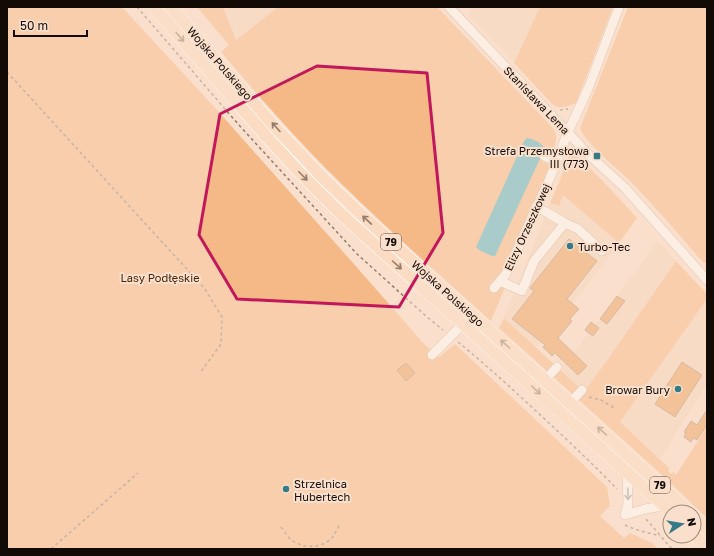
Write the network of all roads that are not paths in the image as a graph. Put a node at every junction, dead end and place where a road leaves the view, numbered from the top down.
1 (154, 7) edge
2 (171, 7) edge
3 (449, 7) edge
4 (619, 7) edge
5 (568, 132) junction
6 (544, 156) dead end
7 (557, 161) junction
8 (536, 207) junction
9 (565, 223) junction
10 (602, 251) dead end
11 (707, 280) edge
12 (500, 281) junction
13 (494, 288) dead end
14 (463, 324) junction
15 (432, 355) dead end
16 (557, 367) dead end
17 (545, 380) junction
18 (626, 472) junction
19 (662, 504) edge
20 (681, 504) edge
21 (662, 509) edge

1 -> 14 main road, Wojska Polskiego / 79
17 -> 2 main road, Wojska Polskiego / 79
3 - 5 street, Stanisława Lema
4 - 5 street, Elizy Orzeszkowej
5 - 7 street, Elizy Orzeszkowej
5 - 11 street, Stanisława Lema
6 - 7 street
7 - 8 street, Elizy Orzeszkowej
8 - 9 street
8 - 12 street, Elizy Orzeszkowej
9 - 10 street
9 - 12 street
12 - 13 street, Elizy Orzeszkowej
14 - 15 street
14 -> 18 main road, Wojska Polskiego / 79
16 - 17 street
20 -> 17 main road, Wojska Polskiego / 79
18 - 19 main road, Wojska Polskiego / 79
18 -> 21 street

